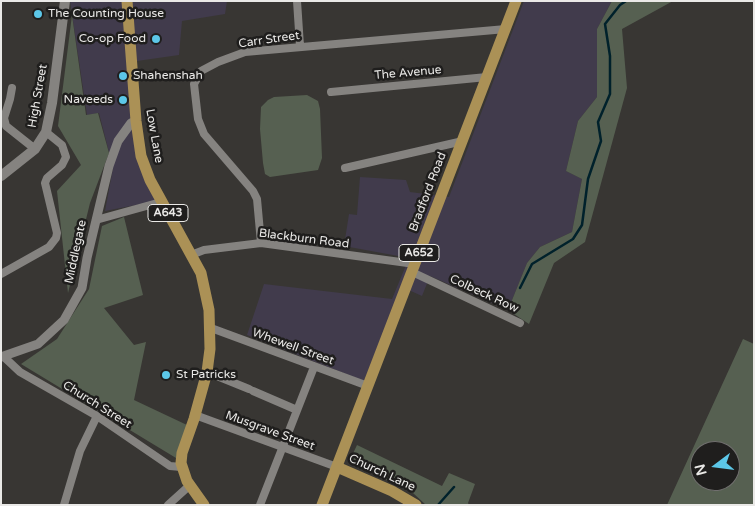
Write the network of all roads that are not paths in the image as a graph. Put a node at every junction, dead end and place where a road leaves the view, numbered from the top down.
1 (65, 1) edge
2 (297, 1) edge
3 (516, 1) edge
4 (129, 3) edge
5 (506, 29) junction
6 (300, 46) junction
7 (487, 77) junction
8 (12, 88) dead end
9 (331, 92) dead end
10 (136, 121) junction
11 (46, 132) junction
12 (463, 140) junction
13 (34, 149) junction
14 (345, 168) dead end
15 (1, 176) edge
16 (161, 202) junction
17 (96, 220) junction
18 (261, 242) junction
19 (192, 256) junction
20 (414, 268) junction
21 (1, 274) edge
22 (520, 323) dead end
23 (211, 328) junction
24 (3, 357) edge
25 (314, 367) junction
26 (207, 372) junction
27 (368, 386) junction
28 (297, 410) junction
29 (195, 414) junction
30 (97, 416) junction
31 (282, 448) junction
32 (181, 467) junction
33 (336, 467) junction
34 (189, 486) junction
35 (64, 505) edge
36 (168, 505) edge
37 (204, 505) edge
38 (260, 505) edge
39 (322, 505) edge
40 (416, 505) edge

1 - 11 main road, High Street
2 - 6 street
3 - 5 main road, Bradford Road / A652
4 - 10 main road, Low Lane / A643
5 - 6 street, Carr Street
5 - 7 main road, Bradford Road / A652
6 - 18 street, Carr Street
7 - 9 street, The Avenue
7 - 12 main road, Bradford Road / A652
8 - 13 street
10 - 16 main road, Low Lane / A643
10 - 17 street, Middlegate
11 - 13 main road, High Street
11 - 21 street
12 - 14 street
12 - 20 main road, Bradford Road / A652
13 - 15 main road, High Street
16 - 17 street
16 - 19 main road, Low Lane / A643
17 - 24 street, Middlegate
18 - 19 street, Blackburn Road
18 - 20 street, Blackburn Road
19 - 23 main road, Low Lane / A643
20 - 22 street, Colbeck Row
20 - 27 main road, Bradford Road / A652
23 - 25 street, Whewell Street
23 - 26 main road, Low Lane / A643
24 - 30 street, Church Street
25 - 27 street, Whewell Street
25 - 28 street
26 - 28 street
26 - 29 main road, Low Lane / A643
27 - 33 main road, Bradford Road / A652
28 - 31 street
29 - 31 street, Musgrave Street
29 - 32 main road, Low Lane
30 - 32 street, Church Street
30 - 35 street
31 - 33 street, Musgrave Street
31 - 38 street
32 - 34 main road
33 - 39 main road, Bradford Road / A652
33 - 40 main road, Church Lane
34 - 36 street
34 - 37 main road

